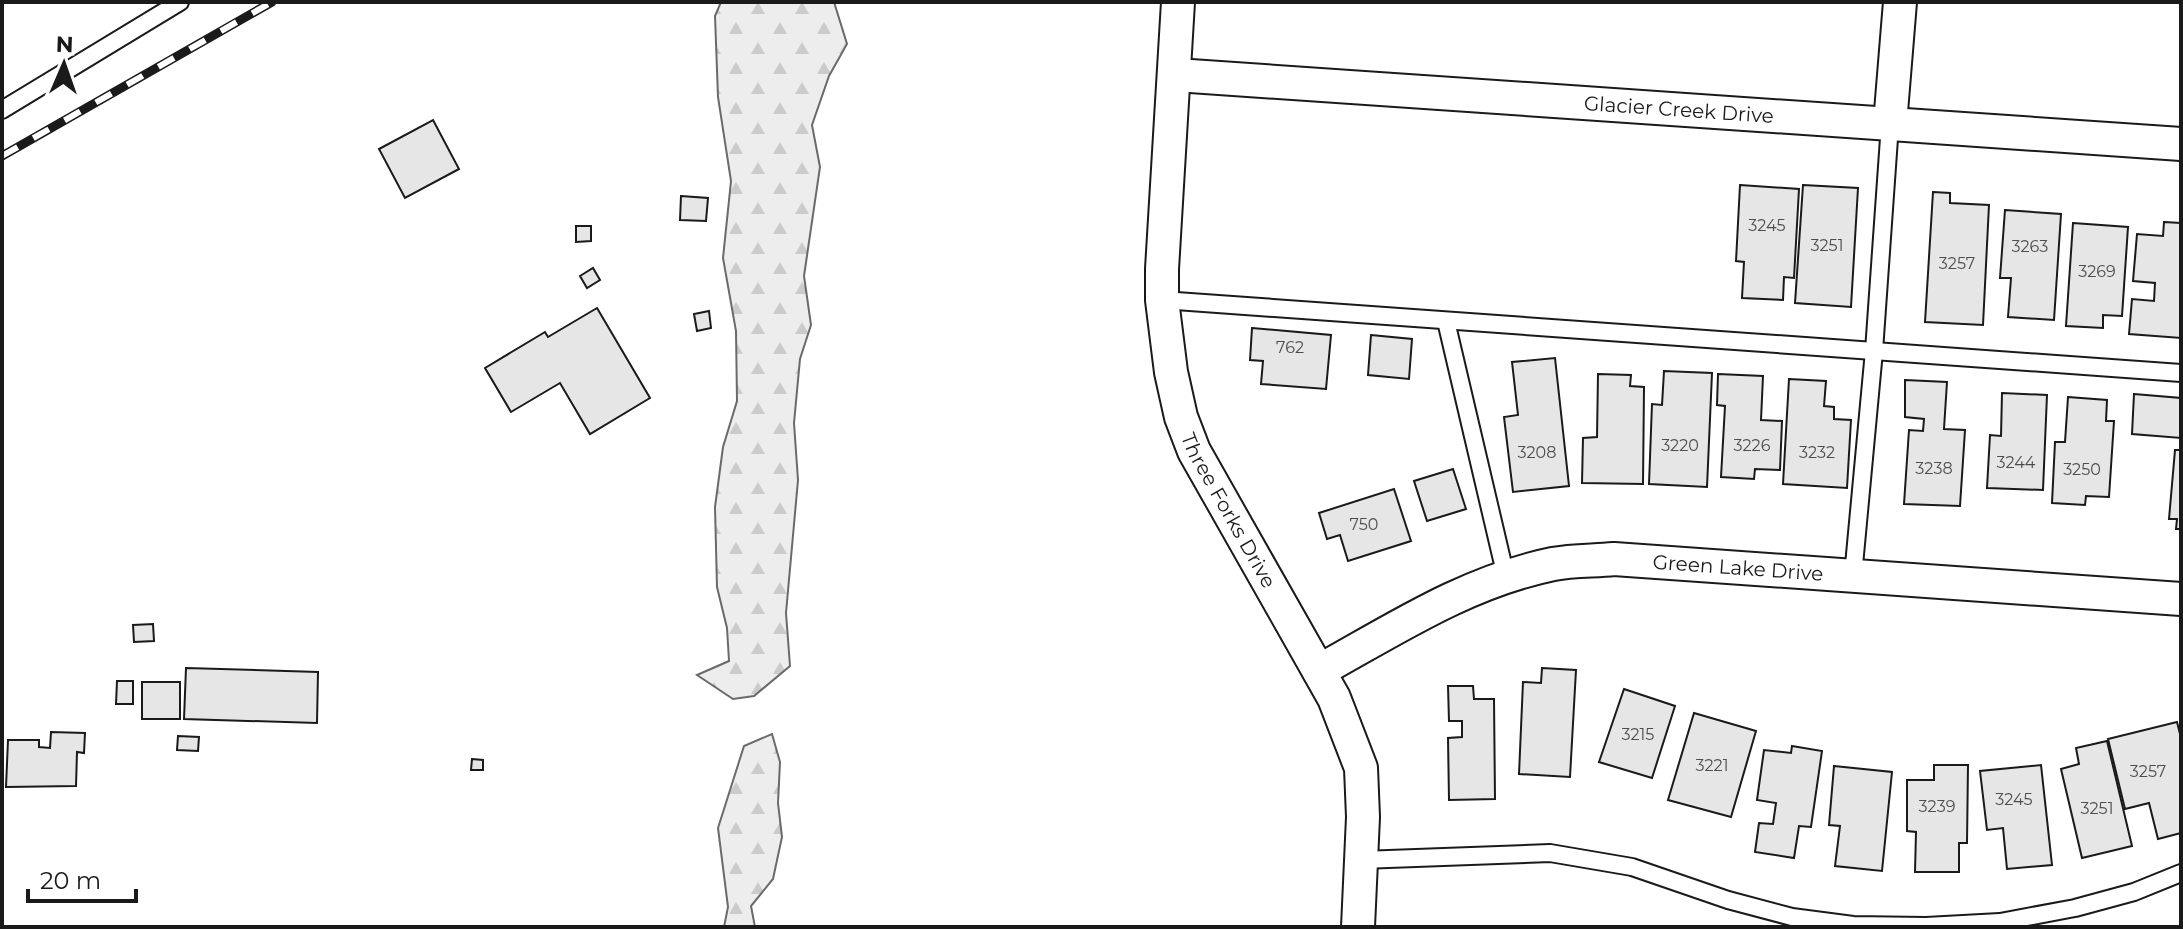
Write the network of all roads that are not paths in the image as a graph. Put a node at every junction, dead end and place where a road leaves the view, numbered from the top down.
1 (180, 2) edge
2 (1178, 2) edge
3 (1900, 2) edge
4 (1176, 75) junction
5 (2, 110) edge
6 (1890, 124) junction
7 (2181, 144) edge
8 (1162, 300) junction
9 (1446, 321) junction
10 (1874, 351) junction
11 (2181, 373) edge
12 (1853, 576) junction
13 (1506, 577) junction
14 (2181, 599) edge
15 (1319, 671) junction
16 (1361, 860) junction
17 (2181, 873) edge
18 (1358, 927) edge

1 - 5 lane
2 - 4 street, Three Forks Drive
3 - 6 street
4 - 6 street, Glacier Creek Drive
4 - 8 street, Three Forks Drive
6 - 7 street, Glacier Creek Drive
6 - 10 lane
8 - 9 lane
8 - 15 street, Three Forks Drive
9 - 10 lane
9 - 13 lane
10 - 11 lane
10 - 12 lane
12 - 13 street, Green Lake Drive
12 - 14 street, Green Lake Drive
13 - 15 street, Green Lake Drive
15 - 16 street, Three Forks Drive
16 - 17 lane
16 - 18 street, Three Forks Drive

